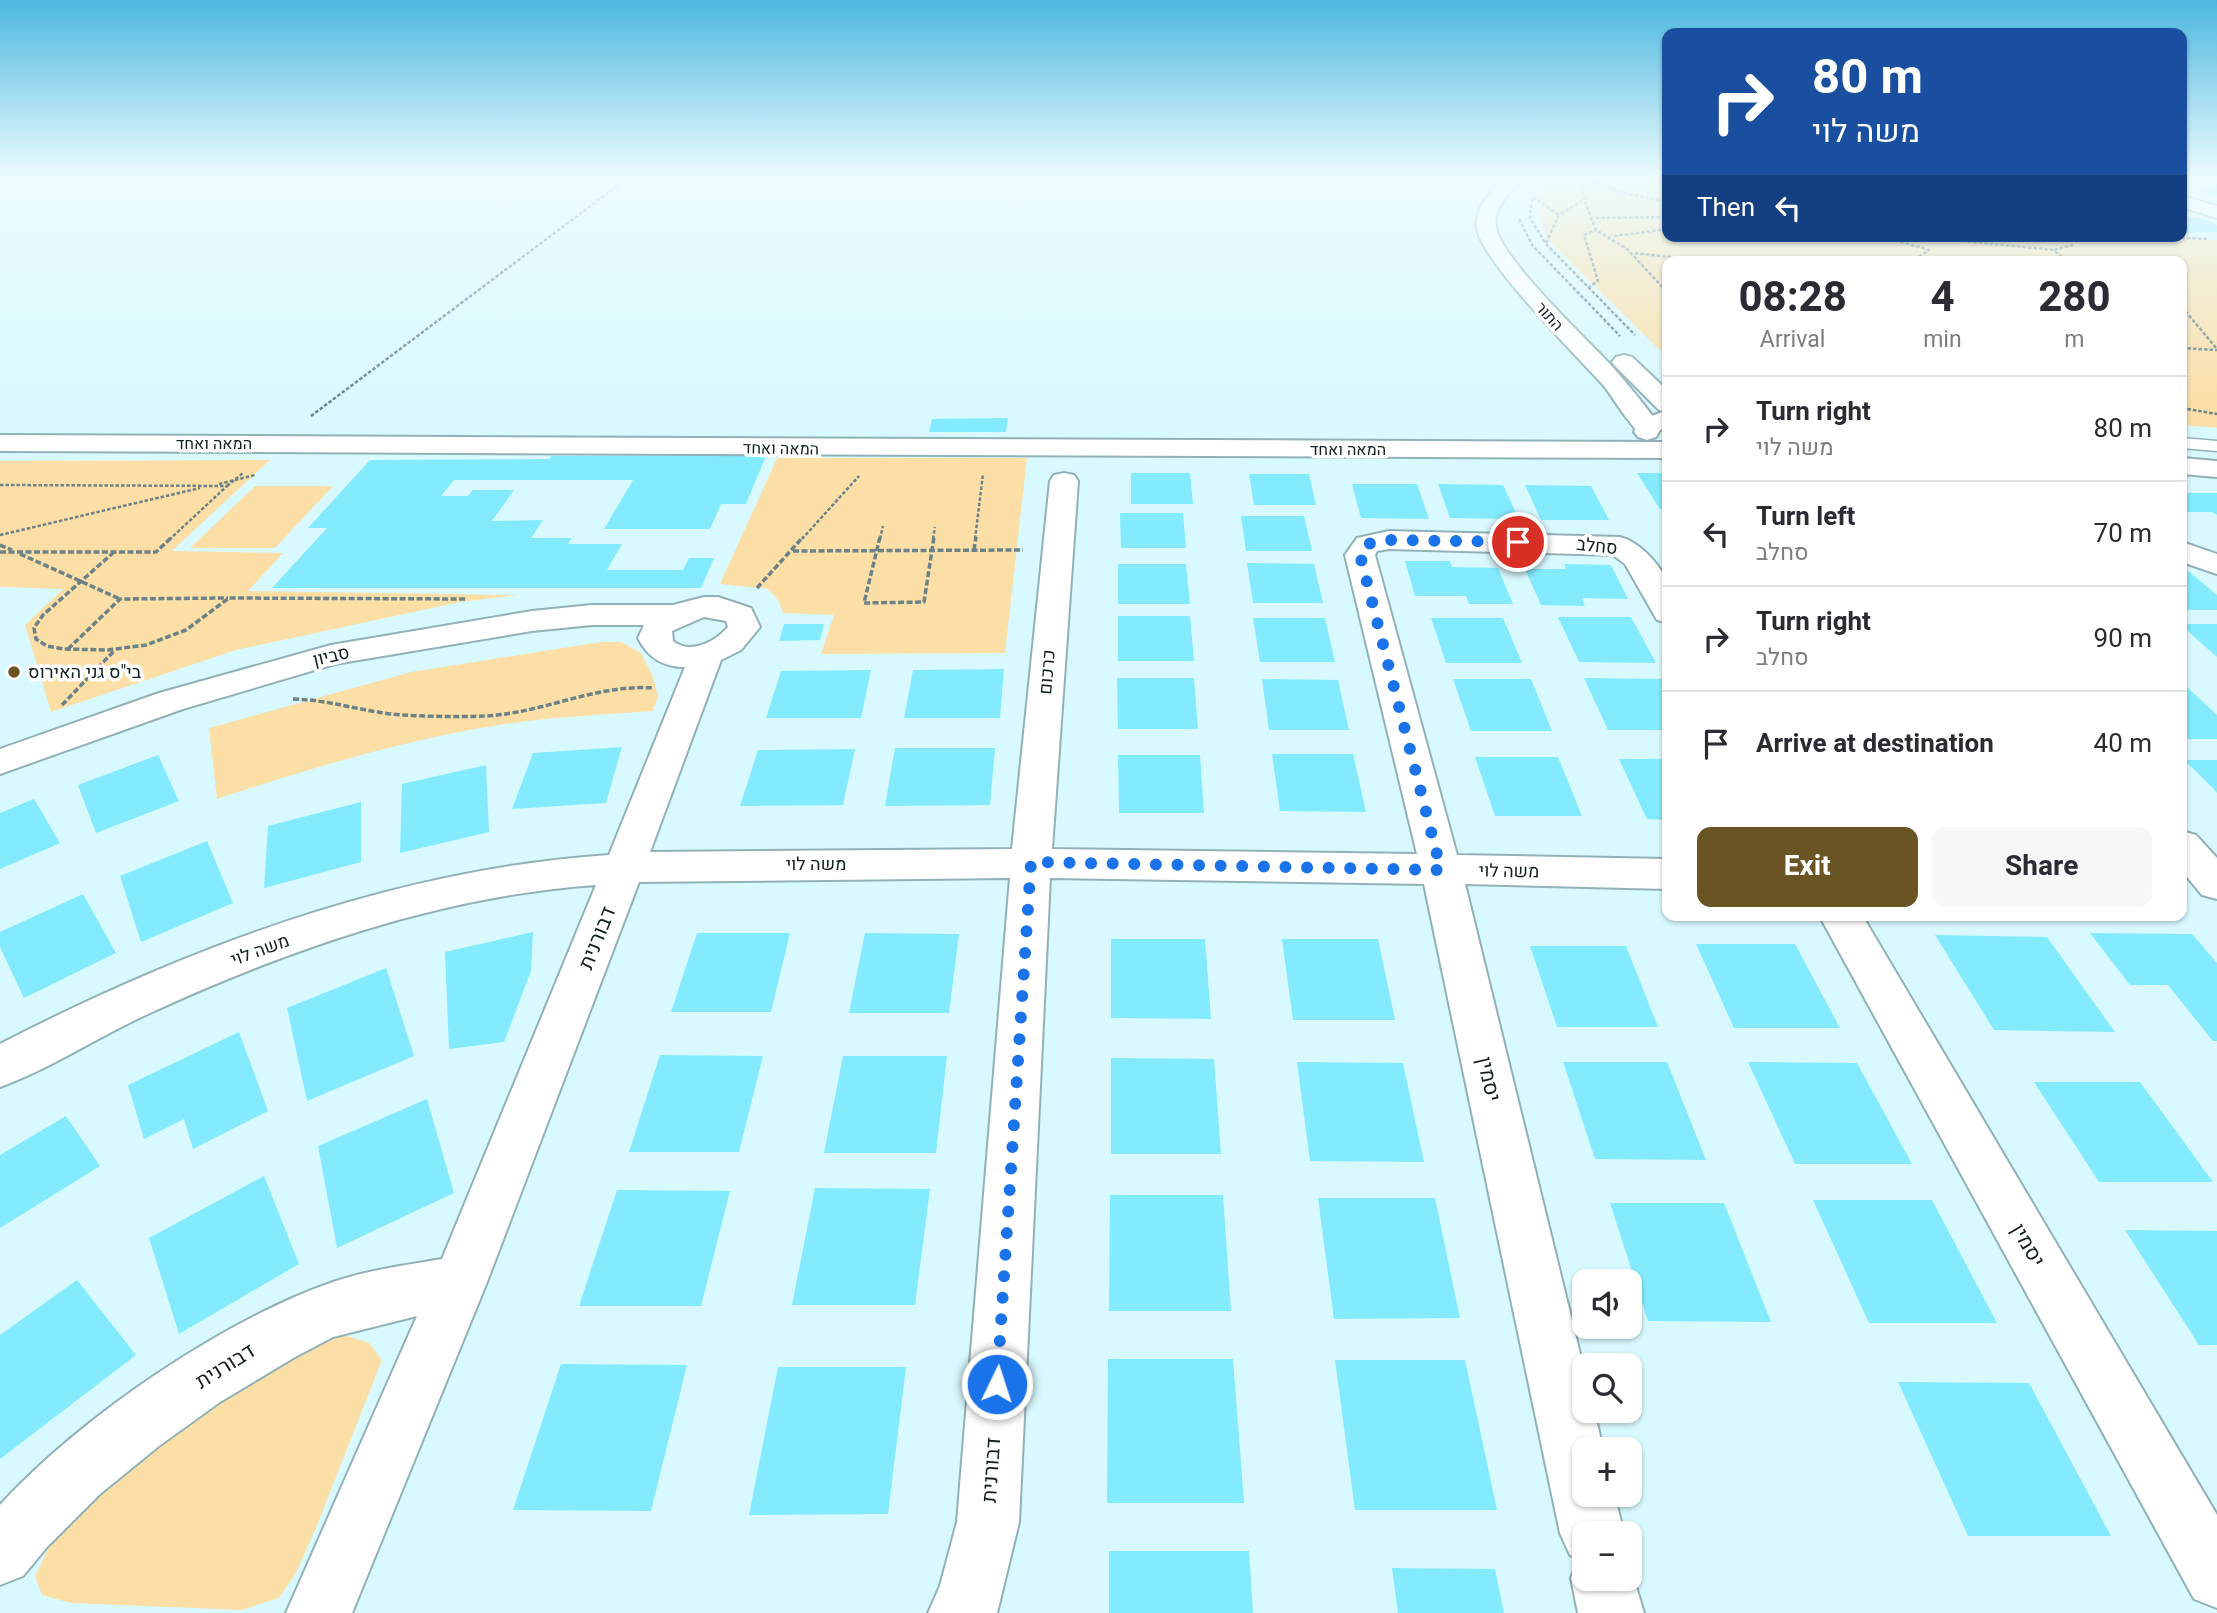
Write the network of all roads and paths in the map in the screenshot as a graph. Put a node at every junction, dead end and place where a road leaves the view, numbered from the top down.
1 (529, 252) edge
2 (1499, 252) edge
3 (1539, 252) edge
4 (1554, 252) edge
5 (1589, 252) edge
6 (1635, 253) joint
7 (1662, 256) edge
8 (1662, 286) edge
9 (1588, 288) junction
10 (1565, 300) dead end
11 (2187, 313) edge
12 (1619, 336) dead end
13 (1641, 341) dead end
14 (2187, 348) edge
15 (2217, 350) edge
16 (1662, 399) edge
17 (2187, 409) edge
18 (2217, 414) edge
19 (1654, 425) edge
20 (0, 443) edge
21 (2187, 443) edge
22 (273, 444) junction
23 (1662, 446) edge
24 (2217, 446) edge
25 (1561, 448) junction
26 (883, 449) junction
27 (985, 449) junction
28 (1662, 449) edge
29 (2187, 466) edge
30 (2217, 469) edge
31 (260, 474) dead end
32 (1064, 481) dead end
33 (0, 485) edge
34 (208, 486) junction
35 (883, 526) dead end
36 (935, 527) dead end
37 (0, 535) edge
38 (0, 545) edge
39 (1058, 549) junction
40 (932, 550) junction
41 (974, 550) junction
42 (793, 551) junction
43 (876, 551) junction
44 (0, 552) edge
45 (16, 552) junction
46 (114, 552) junction
47 (2187, 553) edge
48 (2217, 565) edge
49 (80, 582) junction
50 (229, 598) junction
51 (120, 599) junction
52 (467, 599) dead end
53 (1662, 603) edge
54 (718, 607) junction
55 (675, 615) junction
56 (68, 649) junction
57 (706, 655) junction
58 (224, 684) junction
59 (694, 691) junction
60 (0, 762) edge
61 (2187, 852) edge
62 (1031, 862) junction
63 (625, 866) junction
64 (1441, 870) junction
65 (1662, 874) edge
66 (2207, 880) edge
67 (1843, 921) edge
68 (0, 1067) edge
69 (460, 1282) junction
70 (1589, 1521) edge
71 (9, 1541) edge
72 (2217, 1576) edge
73 (1606, 1591) edge
74 (319, 1613) edge
75 (961, 1613) edge
76 (1611, 1613) edge

1 - 22 path
2 - 19 street, התור
3 - 12 path
4 - 9 path
5 - 9 path
6 - 7 path
6 - 8 path
9 - 13 path
10 - 16 street, התור
11 - 15 path
14 - 15 path
17 - 18 path
19 - 23 street, התור
19 - 25 street, המאה ואחד
20 - 22 street, המאה ואחד
21 - 24 lane
22 - 26 street, המאה ואחד
25 - 27 street, המאה ואחד
25 - 28 street, המאה ואחד
26 - 27 street, המאה ואחד
26 - 42 path
27 - 41 path
29 - 30 street
31 - 34 path
32 - 39 street, כרכום
33 - 34 path
34 - 37 path
34 - 46 path
35 - 43 path
36 - 40 path
38 - 45 path
39 - 41 path
39 - 62 street, כרכום
40 - 41 path
40 - 43 path
40 - 43 path
42 - 43 path
42 - 54 path
44 - 45 path
45 - 46 path
45 - 49 path
46 - 49 path
47 - 48 street
49 - 51 path
49 - 56 path
50 - 51 path
50 - 52 path
50 - 56 path
51 - 56 path
53 - 64 street, סחלב
54 - 55 street, סביון
54 - 57 street
55 - 57 street
55 - 58 street, סביון
57 - 59 street
58 - 59 path
58 - 60 street, סביון
59 - 63 street
61 - 66 street
62 - 63 street, משה לוי
62 - 64 street, משה לוי
62 - 75 street, דבורנית
63 - 68 street, משה לוי
63 - 69 street, דבורנית
64 - 65 street, משה לוי
64 - 70 street, יסמין
67 - 72 street, יסמין
69 - 71 street, דבורנית
69 - 74 street, דבורנית
73 - 76 street

